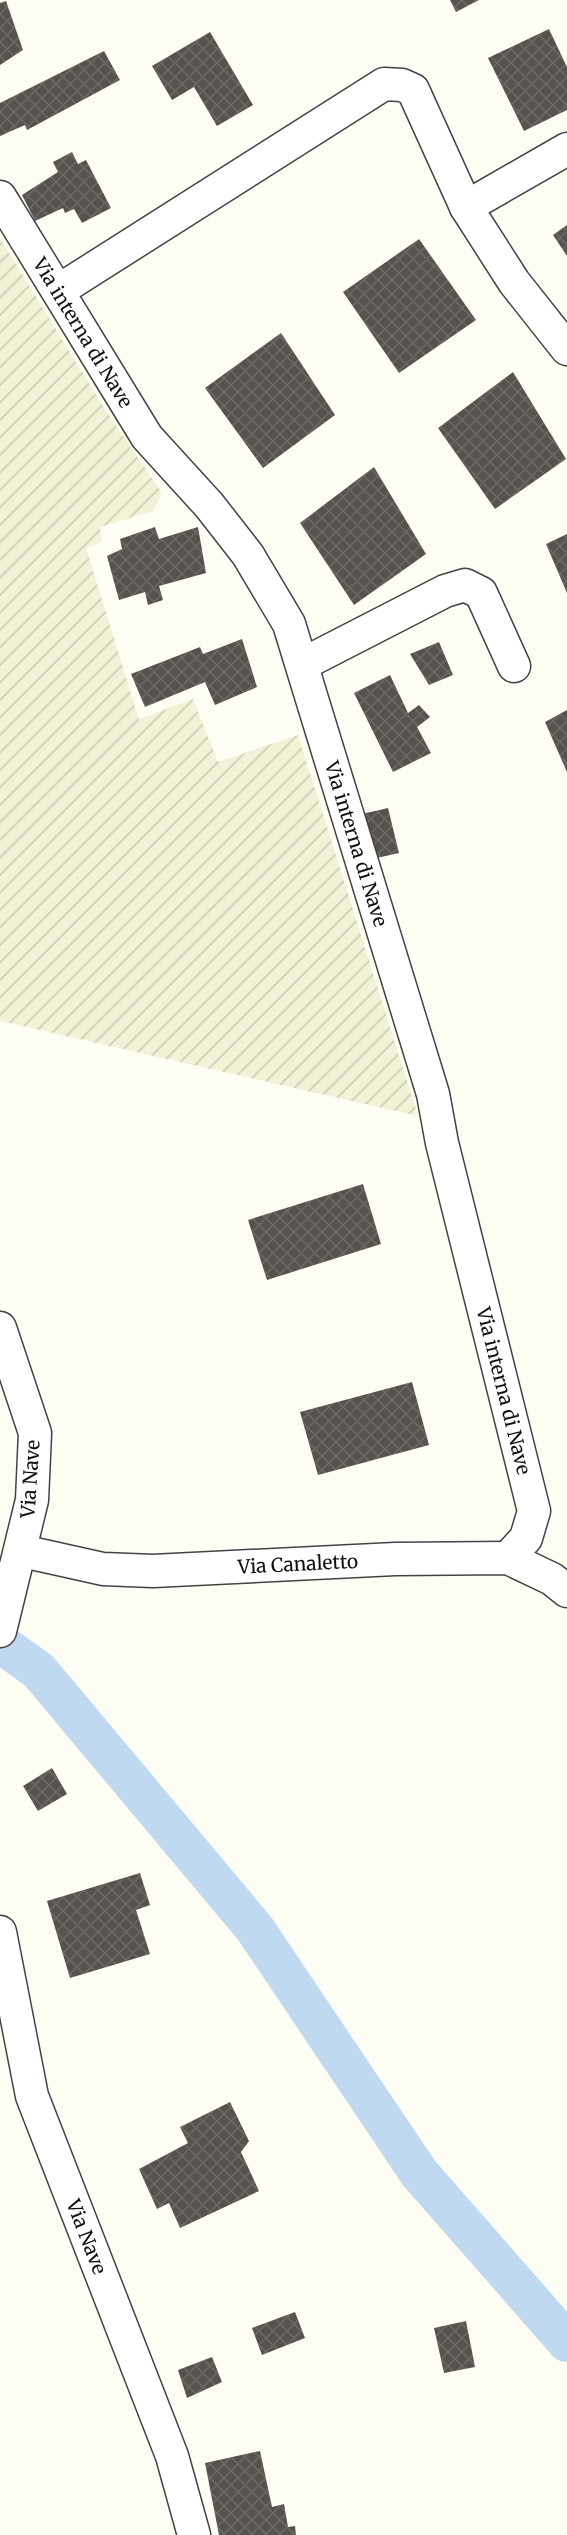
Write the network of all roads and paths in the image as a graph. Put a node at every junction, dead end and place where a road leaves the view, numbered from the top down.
1 (567, 149) edge
2 (0, 197) edge
3 (466, 207) junction
4 (58, 292) junction
5 (567, 349) edge
6 (303, 664) junction
7 (514, 666) dead end
8 (0, 1328) edge
9 (22, 1551) junction
10 (508, 1558) junction
11 (567, 1591) edge
12 (3, 1619) edge
13 (0, 1933) edge
14 (194, 2535) edge

1 - 3 street
2 - 4 street, Via interna di Nave
3 - 4 street
3 - 5 street
4 - 6 street, Via interna di Nave
6 - 7 street
6 - 10 street, Via interna di Nave
8 - 9 street, Via Nave
9 - 10 street, Via Canaletto
9 - 12 street, Via Nave
10 - 11 street, Via Canaletto
13 - 14 street, Via Nave

